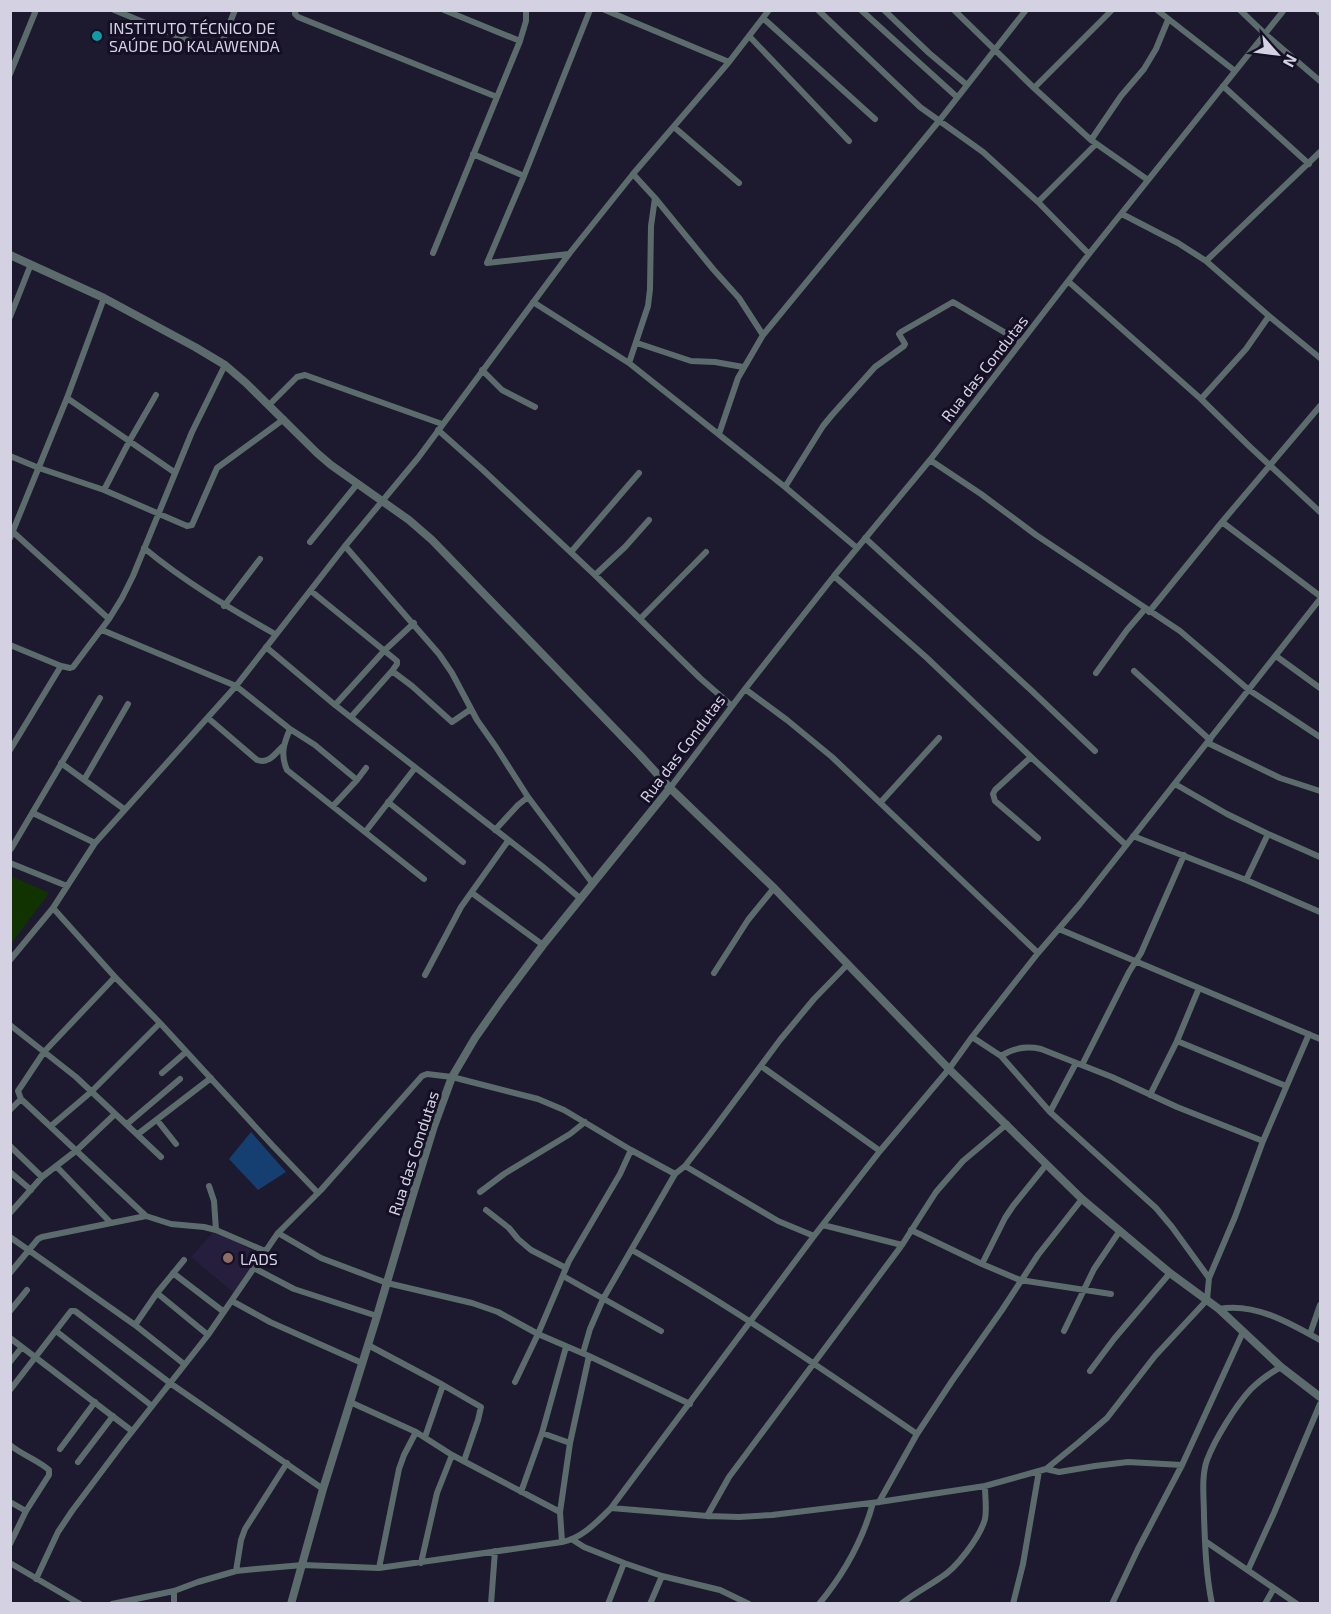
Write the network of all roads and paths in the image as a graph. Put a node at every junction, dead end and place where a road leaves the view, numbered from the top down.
1 (36, 10) edge
2 (114, 10) edge
3 (235, 10) edge
4 (296, 10) edge
5 (444, 10) edge
6 (526, 10) edge
7 (590, 10) edge
8 (605, 10) edge
9 (768, 10) edge
10 (818, 10) edge
11 (861, 10) edge
12 (884, 10) edge
13 (954, 10) edge
14 (1026, 10) edge
15 (1112, 10) edge
16 (1157, 10) edge
17 (1240, 10) edge
18 (1284, 10) edge
19 (763, 18) junction
20 (1168, 20) junction
21 (1265, 34) junction
22 (749, 36) junction
23 (520, 41) junction
24 (995, 51) junction
25 (729, 62) junction
26 (1235, 71) junction
27 (10, 74) edge
28 (1320, 81) edge
29 (967, 85) junction
30 (1223, 87) junction
31 (1034, 88) junction
32 (497, 97) junction
33 (957, 97) junction
34 (875, 119) dead end
35 (939, 121) junction
36 (674, 127) junction
37 (849, 141) dead end
38 (1094, 142) junction
39 (1320, 152) edge
40 (473, 154) junction
41 (1309, 164) junction
42 (633, 174) junction
43 (524, 176) junction
44 (1148, 180) junction
45 (739, 183) dead end
46 (655, 198) junction
47 (1038, 202) junction
48 (1122, 214) junction
49 (433, 253) dead end
50 (569, 254) junction
51 (1089, 254) junction
52 (10, 255) edge
53 (1206, 261) junction
54 (31, 264) junction
55 (1069, 282) junction
56 (104, 298) junction
57 (533, 302) junction
58 (1269, 316) junction
59 (10, 317) edge
60 (763, 335) junction
61 (1021, 342) junction
62 (637, 343) junction
63 (1320, 358) edge
64 (629, 363) junction
65 (225, 365) junction
66 (743, 367) junction
67 (482, 370) junction
68 (156, 395) dead end
69 (67, 398) junction
70 (1201, 399) junction
71 (269, 405) junction
72 (1320, 406) edge
73 (535, 407) dead end
74 (284, 419) junction
75 (440, 427) junction
76 (719, 434) junction
77 (130, 440) junction
78 (10, 456) edge
79 (930, 460) junction
80 (1269, 465) junction
81 (39, 468) junction
82 (174, 472) junction
83 (639, 473) dead end
84 (358, 483) junction
85 (785, 487) junction
86 (104, 490) junction
87 (382, 501) junction
88 (1320, 512) edge
89 (159, 513) junction
90 (649, 520) dead end
91 (1222, 522) junction
92 (12, 535) edge
93 (865, 538) junction
94 (310, 542) dead end
95 (345, 546) junction
96 (144, 548) junction
97 (857, 548) junction
98 (571, 552) junction
99 (706, 552) dead end
100 (260, 559) dead end
101 (595, 575) junction
102 (834, 576) junction
103 (310, 591) junction
104 (1320, 597) edge
105 (224, 606) junction
106 (1147, 610) junction
107 (109, 619) junction
108 (640, 619) junction
109 (414, 623) junction
110 (102, 630) junction
111 (275, 634) junction
112 (10, 645) edge
113 (266, 647) junction
114 (384, 651) junction
115 (1276, 656) junction
116 (61, 666) junction
117 (392, 671) junction
118 (1134, 671) dead end
119 (1096, 673) dead end
120 (236, 686) junction
121 (1320, 688) edge
122 (745, 689) junction
123 (1249, 690) junction
124 (100, 698) dead end
125 (128, 704) dead end
126 (336, 705) junction
127 (732, 706) junction
128 (471, 710) junction
129 (351, 717) junction
130 (208, 718) junction
131 (290, 729) junction
132 (1320, 737) edge
133 (939, 738) dead end
134 (1209, 742) junction
135 (283, 746) junction
136 (10, 750) edge
137 (1095, 751) dead end
138 (1031, 757) junction
139 (61, 763) junction
140 (366, 768) dead end
141 (415, 768) junction
142 (84, 780) junction
143 (357, 780) junction
144 (1175, 784) junction
145 (670, 788) junction
146 (1320, 791) edge
147 (528, 797) junction
148 (388, 802) junction
149 (880, 802) junction
150 (333, 806) junction
151 (124, 809) junction
152 (33, 813) junction
153 (495, 830) junction
154 (366, 831) junction
155 (1268, 834) junction
156 (1133, 836) junction
157 (1038, 838) dead end
158 (508, 841) junction
159 (95, 843) junction
160 (1126, 845) junction
161 (11, 849) edge
162 (1184, 855) junction
163 (1320, 857) edge
164 (463, 862) dead end
165 (10, 863) edge
166 (424, 879) dead end
167 (1246, 880) junction
168 (593, 885) junction
169 (67, 886) junction
170 (774, 888) junction
171 (472, 892) junction
172 (581, 899) junction
173 (53, 908) junction
174 (1320, 912) edge
175 (1059, 929) junction
176 (543, 945) junction
177 (1038, 953) junction
178 (10, 960) edge
179 (1135, 962) junction
180 (848, 964) junction
181 (714, 974) dead end
182 (425, 975) dead end
183 (115, 977) junction
184 (1199, 988) junction
185 (160, 1023) junction
186 (10, 1025) edge
187 (1309, 1034) junction
188 (972, 1037) junction
189 (1320, 1038) edge
190 (1177, 1041) junction
191 (44, 1052) junction
192 (186, 1052) junction
193 (1001, 1056) junction
194 (1079, 1064) junction
195 (761, 1066) junction
196 (949, 1069) junction
197 (162, 1073) dead end
198 (452, 1077) junction
199 (211, 1078) junction
200 (180, 1079) dead end
201 (1286, 1086) junction
202 (91, 1092) junction
203 (1150, 1095) junction
204 (21, 1099) junction
205 (10, 1110) edge
206 (1050, 1112) junction
207 (115, 1114) junction
208 (157, 1120) junction
209 (585, 1122) junction
210 (127, 1124) junction
211 (1007, 1124) junction
212 (51, 1126) junction
213 (138, 1134) junction
214 (1263, 1141) junction
215 (176, 1144) dead end
216 (10, 1146) edge
217 (77, 1150) junction
218 (631, 1150) junction
219 (879, 1151) junction
220 (161, 1157) dead end
221 (1046, 1165) junction
222 (56, 1166) junction
223 (685, 1166) junction
224 (10, 1172) edge
225 (675, 1174) junction
226 (42, 1177) junction
227 (209, 1186) dead end
228 (31, 1190) junction
229 (480, 1192) dead end
230 (318, 1193) junction
231 (1082, 1199) junction
232 (486, 1210) dead end
233 (10, 1213) edge
234 (146, 1216) junction
235 (110, 1222) junction
236 (823, 1225) junction
237 (216, 1230) junction
238 (911, 1230) junction
239 (1119, 1232) junction
240 (278, 1233) junction
241 (814, 1236) junction
242 (10, 1237) edge
243 (902, 1245) junction
244 (29, 1250) junction
245 (633, 1250) junction
246 (265, 1251) junction
247 (184, 1260) dead end
248 (982, 1264) junction
249 (254, 1268) junction
250 (566, 1268) junction
251 (10, 1273) edge
252 (173, 1273) junction
253 (1170, 1273) junction
254 (562, 1276) junction
255 (1209, 1278) junction
256 (1020, 1280) junction
257 (387, 1282) junction
258 (27, 1290) dead end
259 (1083, 1290) junction
260 (157, 1293) junction
261 (1111, 1294) dead end
262 (603, 1299) junction
263 (1207, 1300) junction
264 (232, 1301) junction
265 (1320, 1305) edge
266 (1219, 1309) junction
267 (10, 1311) edge
268 (225, 1312) junction
269 (377, 1316) junction
270 (750, 1322) junction
271 (135, 1326) junction
272 (661, 1330) dead end
273 (1064, 1330) dead end
274 (56, 1331) junction
275 (1243, 1332) junction
276 (538, 1334) junction
277 (1310, 1334) junction
278 (208, 1335) junction
279 (10, 1338) edge
280 (1320, 1340) edge
281 (368, 1345) junction
282 (22, 1347) junction
283 (566, 1347) junction
284 (586, 1354) junction
285 (36, 1357) junction
286 (10, 1362) edge
287 (362, 1363) junction
288 (814, 1363) junction
289 (183, 1364) junction
290 (1281, 1366) junction
291 (1090, 1371) dead end
292 (515, 1382) dead end
293 (170, 1383) junction
294 (443, 1385) junction
295 (10, 1390) edge
296 (1320, 1397) edge
297 (94, 1402) junction
298 (350, 1402) junction
299 (690, 1404) junction
300 (1320, 1404) edge
301 (152, 1406) junction
302 (113, 1416) junction
303 (132, 1431) junction
304 (416, 1432) junction
305 (542, 1433) junction
306 (917, 1434) junction
307 (425, 1437) junction
308 (570, 1443) junction
309 (10, 1445) edge
310 (60, 1449) dead end
311 (452, 1455) junction
312 (464, 1461) junction
313 (78, 1462) dead end
314 (287, 1463) junction
315 (1182, 1465) junction
316 (1046, 1468) junction
317 (1039, 1471) junction
318 (985, 1486) junction
319 (323, 1489) junction
320 (521, 1492) junction
321 (10, 1502) edge
322 (876, 1502) junction
323 (611, 1508) junction
324 (26, 1511) junction
325 (560, 1512) junction
326 (707, 1516) junction
327 (573, 1540) junction
328 (1205, 1541) junction
329 (562, 1542) junction
330 (10, 1544) edge
331 (495, 1551) junction
332 (10, 1563) edge
333 (421, 1563) junction
334 (624, 1563) junction
335 (303, 1565) junction
336 (379, 1568) junction
337 (1248, 1570) junction
338 (237, 1571) junction
339 (662, 1576) junction
340 (36, 1579) junction
341 (1274, 1588) junction
342 (174, 1591) junction
343 (80, 1604) edge
344 (112, 1604) edge
345 (174, 1604) edge
346 (291, 1604) edge
347 (491, 1604) edge
348 (608, 1604) edge
349 (651, 1604) edge
350 (749, 1604) edge
351 (819, 1604) edge
352 (901, 1604) edge
353 (1012, 1604) edge
354 (1112, 1604) edge
355 (1212, 1604) edge
356 (1265, 1604) edge
357 (1297, 1604) edge

1 - 27 street
2 - 3 street
4 - 32 street
5 - 23 street
6 - 23 street
7 - 43 street
8 - 25 street
9 - 19 street
10 - 35 street
11 - 33 street
12 - 29 street
13 - 24 street
14 - 24 street
15 - 31 street
16 - 20 street
17 - 21 street
18 - 21 street, Rua das Condutas
19 - 22 street
19 - 34 street
20 - 26 street
20 - 38 street
21 - 26 street, Rua das Condutas
21 - 28 street
22 - 25 street
22 - 37 street
23 - 32 street
24 - 29 street
24 - 31 street
25 - 36 street
26 - 30 street, Rua das Condutas
29 - 33 street
30 - 41 street
30 - 44 street, Rua das Condutas
31 - 38 street
32 - 40 street
33 - 35 street
35 - 47 street
35 - 60 street
36 - 42 street
36 - 45 street
38 - 44 street
38 - 47 street
39 - 41 street
40 - 43 street
40 - 49 street
41 - 53 street
42 - 46 street
42 - 50 street
43 - 50 street
44 - 48 street, Rua das Condutas
46 - 60 street
46 - 62 street
47 - 51 street
48 - 51 street, Rua das Condutas
48 - 53 street
50 - 57 street
51 - 55 street, Rua das Condutas
52 - 54 street
53 - 58 street
54 - 56 street
54 - 59 street
55 - 61 street, Rua das Condutas
55 - 70 street
56 - 65 street
56 - 69 street
57 - 64 street
57 - 67 street
58 - 63 street
58 - 70 street
60 - 66 street
61 - 79 street, Rua das Condutas
61 - 85 street
62 - 64 street
62 - 66 street
64 - 76 street
65 - 71 street
65 - 82 street
66 - 76 street
67 - 73 street
67 - 75 street
68 - 77 street
69 - 77 street
69 - 81 street
70 - 80 street
71 - 74 street
71 - 75 street
72 - 80 street
74 - 84 street
74 - 89 street
75 - 87 street
75 - 98 street
76 - 85 street
77 - 82 street
77 - 86 street
78 - 81 street
79 - 93 street, Rua das Condutas
79 - 106 street
80 - 88 street
80 - 91 street
81 - 86 street
81 - 92 street
82 - 89 street
83 - 98 street
84 - 87 street
84 - 94 street
85 - 97 street
86 - 89 street
87 - 95 street
87 - 145 street
89 - 96 street
90 - 101 street
91 - 104 street
91 - 106 street
92 - 107 street
93 - 97 street, Rua das Condutas
93 - 137 street
95 - 103 street
95 - 109 street
96 - 105 street
96 - 107 street
97 - 102 street, Rua das Condutas
98 - 101 street
99 - 108 street
100 - 105 street
101 - 108 street
102 - 122 street, Rua das Condutas
102 - 138 street
103 - 111 street
103 - 114 street
104 - 115 street
105 - 111 street
106 - 119 street
106 - 123 street
107 - 110 street
108 - 127 street
109 - 114 street
109 - 128 street
110 - 116 street
110 - 120 street
111 - 113 street
112 - 116 street
113 - 120 street
113 - 126 street
114 - 117 street
114 - 126 street
115 - 121 street
115 - 123 street
116 - 136 street
117 - 128 street
117 - 129 street
118 - 134 street
120 - 130 street
120 - 131 street
122 - 127 street, Rua das Condutas
122 - 149 street
123 - 132 street
123 - 134 street
124 - 139 street
125 - 142 street
126 - 129 street
127 - 145 street, Rua das Condutas
128 - 147 street
129 - 141 street
130 - 135 street
130 - 151 street
131 - 135 street
131 - 143 street
133 - 149 street
134 - 144 street
134 - 146 street
135 - 150 street
138 - 157 street
138 - 160 street
139 - 142 street
139 - 152 street
140 - 143 street
141 - 148 street
141 - 153 street
142 - 151 street
143 - 150 street
144 - 155 street
144 - 156 street
145 - 168 street, Rua das Condutas
145 - 170 street
147 - 153 street
147 - 168 street
148 - 154 street
148 - 164 street
149 - 177 street
150 - 154 street
151 - 159 street
152 - 159 street
152 - 161 street
153 - 158 street
154 - 166 street
155 - 163 street
155 - 167 street
156 - 160 street
156 - 162 street
158 - 171 street
158 - 172 street
159 - 169 street
160 - 175 street
162 - 167 street
162 - 179 street
165 - 169 street
167 - 174 street
168 - 172 street, Rua das Condutas
169 - 173 street
170 - 180 street
170 - 181 street
171 - 176 street
171 - 182 street
172 - 176 street, Rua das Condutas
173 - 178 street
173 - 183 street
175 - 177 street
175 - 179 street
176 - 198 street, Rua das Condutas
177 - 188 street
179 - 184 street
179 - 194 street
180 - 195 street
180 - 196 street
183 - 185 street
183 - 191 street
184 - 187 street
184 - 190 street
185 - 192 street
185 - 202 street
186 - 191 street
187 - 189 street
187 - 201 street
188 - 193 street
188 - 196 street
190 - 201 street
190 - 203 street
191 - 202 street
191 - 204 street
192 - 197 street
192 - 199 street
193 - 194 street
193 - 206 street
194 - 203 street
194 - 206 street
195 - 219 street
195 - 223 street
196 - 211 street
196 - 219 street
198 - 209 street
198 - 230 street
198 - 257 street, Rua das Condutas
199 - 208 street
199 - 230 street
200 - 210 street
201 - 214 street
202 - 207 street
202 - 212 street
203 - 214 street
204 - 205 street
204 - 212 street
206 - 255 street
207 - 210 street
207 - 217 street
208 - 213 street
208 - 215 street
209 - 218 street
209 - 229 street
210 - 213 street
211 - 221 street
211 - 238 street
212 - 217 street
213 - 220 street
214 - 255 street
216 - 226 street
217 - 222 street
217 - 234 street
218 - 225 street
218 - 250 street
219 - 236 street
221 - 231 street
221 - 248 street
222 - 226 street
222 - 235 street
223 - 225 street
223 - 241 street
224 - 228 street
225 - 245 street
226 - 228 street
227 - 237 street
228 - 233 street
230 - 240 street
231 - 239 street
231 - 256 street
232 - 250 street
234 - 235 street
234 - 237 street
235 - 244 street
236 - 241 street
236 - 243 street
237 - 246 street
238 - 243 street
238 - 248 street
239 - 253 street
239 - 259 street
240 - 246 street
240 - 257 street
241 - 270 street
242 - 244 street
243 - 288 street
244 - 251 street
244 - 271 street
245 - 262 street
245 - 270 street
246 - 249 street
247 - 252 street
248 - 256 street
249 - 264 street
249 - 269 street
250 - 254 street
252 - 260 street
252 - 268 street
253 - 263 street
253 - 291 street
254 - 262 street
254 - 276 street
255 - 263 street
256 - 259 street
256 - 306 street
257 - 269 street, Rua das Condutas
257 - 276 street
258 - 267 street
259 - 261 street
259 - 273 street
260 - 271 street
260 - 278 street
262 - 272 street
262 - 284 street
263 - 266 street
263 - 316 street
264 - 268 street
264 - 287 street
265 - 277 street
266 - 275 street
266 - 277 street
268 - 278 street
269 - 281 street, Rua das Condutas
270 - 288 street
270 - 299 street
271 - 289 street
274 - 285 street
274 - 293 street
274 - 301 street
275 - 290 street
275 - 315 street
276 - 283 street
276 - 292 street
277 - 280 street
278 - 289 street
279 - 282 street
281 - 287 street, Rua das Condutas
281 - 294 street
282 - 285 street
282 - 286 street
283 - 284 street
283 - 305 street
284 - 299 street
284 - 308 street
285 - 295 street
285 - 297 street
287 - 298 street, Rua das Condutas
288 - 306 street
288 - 326 street
289 - 293 street
290 - 296 street
290 - 328 street
293 - 301 street
293 - 314 street
294 - 307 street
294 - 312 street
297 - 302 street
297 - 310 street
298 - 304 street
298 - 319 street, Rua das Condutas
299 - 323 street
300 - 337 street
301 - 303 street
302 - 303 street
302 - 313 street
303 - 340 street
304 - 307 street
304 - 336 street
305 - 308 street
305 - 320 street
306 - 322 street
307 - 311 street
308 - 325 street
309 - 324 street
311 - 312 street
311 - 333 street
312 - 320 street
314 - 319 street
314 - 338 street
315 - 316 street
315 - 354 street
316 - 317 street
317 - 318 street
317 - 353 street
318 - 322 street
318 - 352 street
319 - 335 street, Rua das Condutas
320 - 325 street
321 - 324 street
322 - 326 street
322 - 351 street
323 - 326 street
323 - 327 street
324 - 330 street
325 - 329 street
327 - 329 street
327 - 334 street
328 - 337 street
328 - 355 street
329 - 331 street
331 - 333 street
331 - 347 street
332 - 340 street
333 - 336 street
334 - 339 street
334 - 348 street
335 - 336 street
335 - 338 street
335 - 346 street, Rua das Condutas
337 - 341 street
338 - 342 street
339 - 349 street
339 - 350 street
340 - 343 street
341 - 356 street
341 - 357 street
342 - 344 street
342 - 345 street

